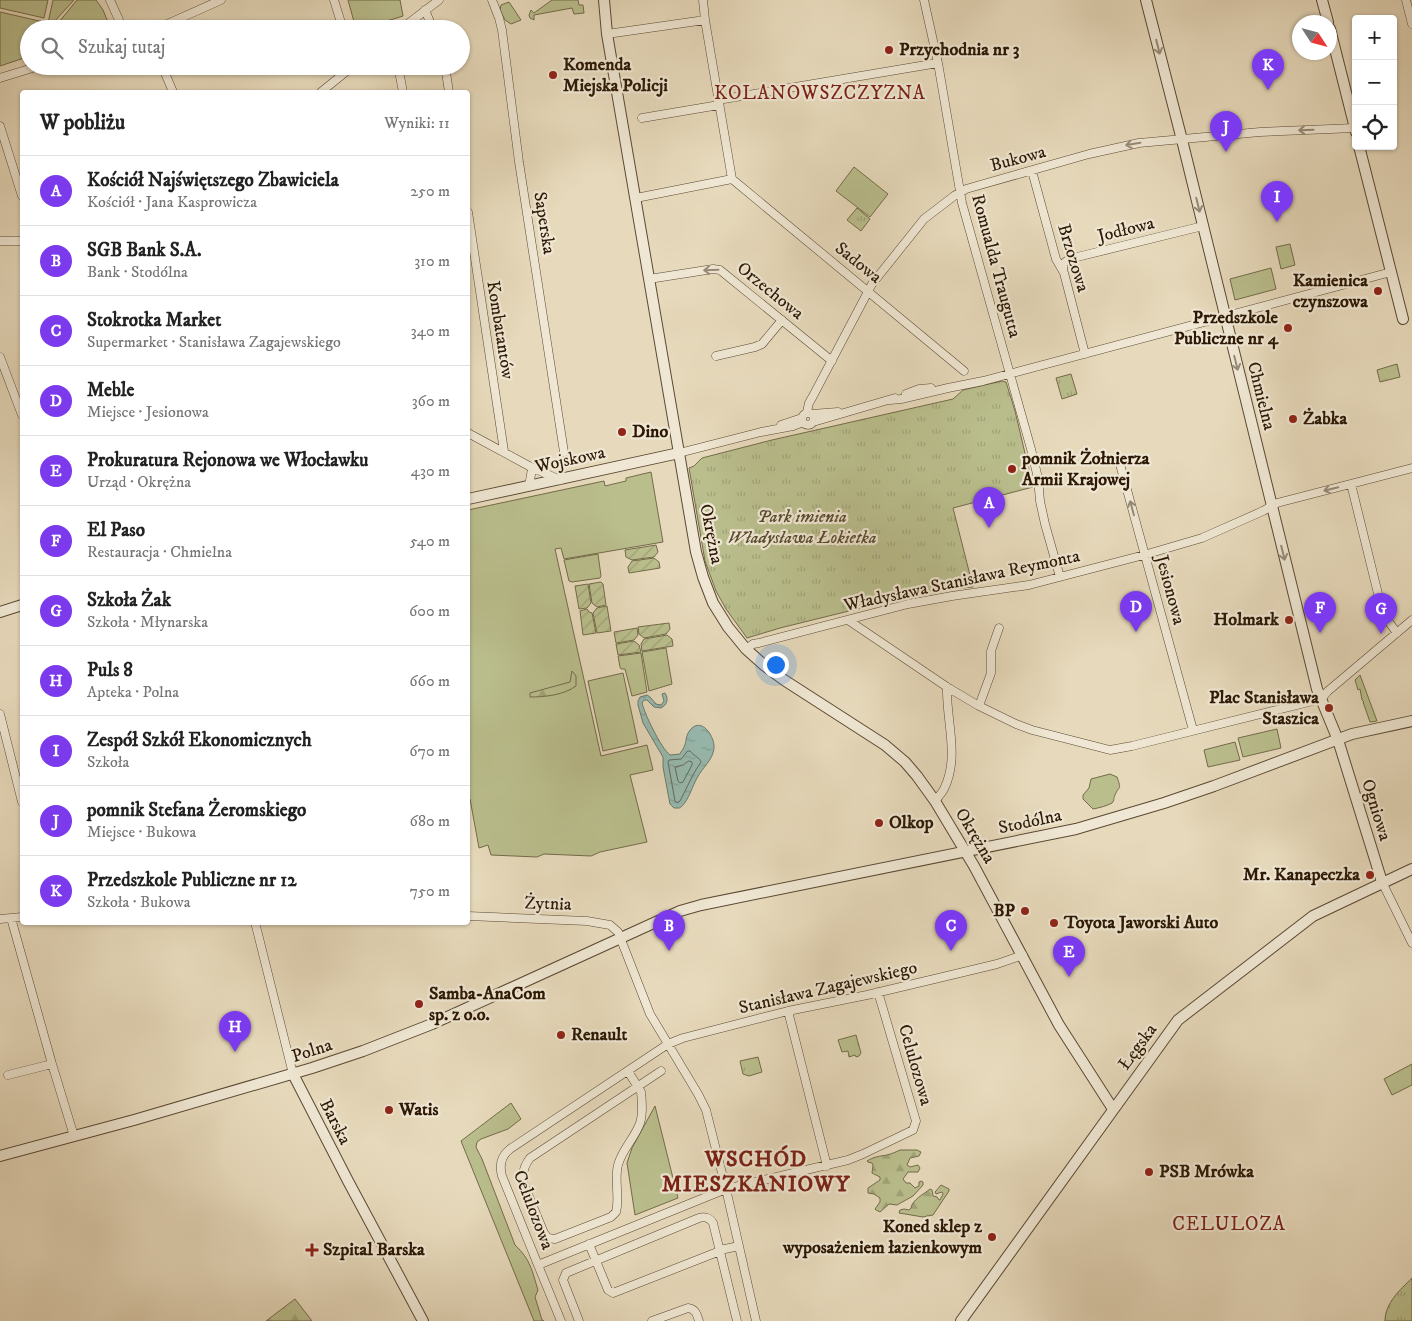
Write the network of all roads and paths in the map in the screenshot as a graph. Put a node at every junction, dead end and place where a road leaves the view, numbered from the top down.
1 (110, 0) edge
2 (221, 0) edge
3 (334, 0) edge
4 (439, 0) edge
5 (492, 0) edge
6 (604, 0) edge
7 (703, 0) edge
8 (924, 0) edge
9 (1146, 0) edge
10 (1406, 0) edge
11 (1323, 2) edge
12 (425, 10) junction
13 (1326, 15) edge
14 (119, 20) edge
15 (176, 20) edge
16 (340, 20) edge
17 (412, 20) edge
18 (429, 20) edge
19 (705, 20) junction
20 (1412, 24) edge
21 (607, 34) junction
22 (1337, 57) edge
23 (938, 63) junction
24 (20, 72) edge
25 (166, 75) edge
26 (342, 75) edge
27 (400, 75) edge
28 (447, 75) edge
29 (0, 78) edge
30 (172, 90) edge
31 (323, 90) edge
32 (403, 90) edge
33 (450, 90) edge
34 (719, 102) junction
35 (642, 118) dead end
36 (1352, 118) edge
37 (0, 126) edge
38 (1352, 130) edge
39 (1182, 140) junction
40 (1360, 150) edge
41 (1032, 171) junction
42 (732, 180) junction
43 (20, 190) edge
44 (960, 192) junction
45 (636, 198) junction
46 (470, 225) edge
47 (1203, 226) junction
48 (0, 241) edge
49 (20, 241) edge
50 (1063, 270) junction
51 (1391, 272) junction
52 (650, 279) junction
53 (868, 291) junction
54 (1225, 317) junction
55 (1403, 319) dead end
56 (782, 320) junction
57 (1085, 354) junction
58 (716, 356) dead end
59 (0, 358) edge
60 (832, 361) junction
61 (964, 371) dead end
62 (1009, 374) junction
63 (20, 410) edge
64 (808, 418) junction
65 (470, 433) edge
66 (504, 451) junction
67 (564, 452) dead end
68 (679, 452) junction
69 (1118, 457) dead end
70 (530, 466) junction
71 (1412, 468) edge
72 (560, 480) junction
73 (1351, 484) junction
74 (530, 486) junction
75 (470, 499) edge
76 (1272, 506) junction
77 (1144, 555) junction
78 (1060, 577) junction
79 (20, 606) edge
80 (0, 612) edge
81 (848, 620) junction
82 (1412, 620) edge
83 (999, 628) dead end
84 (1397, 633) junction
85 (746, 649) junction
86 (947, 687) junction
87 (1321, 699) junction
88 (979, 706) junction
89 (0, 714) edge
90 (1412, 722) edge
91 (1193, 730) junction
92 (1338, 740) junction
93 (20, 794) edge
94 (935, 801) junction
95 (966, 852) junction
96 (1412, 869) edge
97 (1382, 882) junction
98 (470, 916) edge
99 (20, 917) edge
100 (11, 918) junction
101 (0, 919) edge
102 (256, 925) edge
103 (621, 938) junction
104 (1412, 943) edge
105 (1023, 955) junction
106 (878, 992) junction
107 (788, 1011) junction
108 (668, 1044) junction
109 (52, 1064) junction
110 (628, 1071) junction
111 (661, 1071) dead end
112 (293, 1074) junction
113 (8, 1075) dead end
114 (638, 1086) junction
115 (1113, 1108) junction
116 (74, 1136) junction
117 (0, 1156) edge
118 (827, 1166) junction
119 (726, 1189) junction
120 (538, 1218) junction
121 (617, 1223) junction
122 (522, 1224) junction
123 (589, 1244) junction
124 (739, 1246) junction
125 (720, 1251) junction
126 (595, 1260) junction
127 (538, 1265) junction
128 (423, 1321) edge
129 (561, 1321) edge
130 (580, 1321) edge
131 (652, 1321) edge
132 (699, 1321) edge
133 (737, 1321) edge
134 (756, 1321) edge
135 (961, 1321) edge

1 - 14 street
2 - 15 street
3 - 16 street
4 - 12 street
5 - 67 street, Saperska
6 - 21 street, Okrężna
7 - 19 street
8 - 23 street, Romualda Traugutta
9 -> 39 street, Chmielna
10 - 20 street
11 - 13 street
12 - 17 street
12 - 18 street
19 - 21 street
19 - 34 street
21 - 45 street, Okrężna
22 - 36 street
23 - 34 street
23 - 44 street, Romualda Traugutta
24 - 29 street
25 - 30 street
26 - 31 street
27 - 32 street
28 - 33 street
34 - 35 street
34 - 42 street
37 - 43 street
38 -> 39 street, Bukowa
39 -> 41 street, Bukowa
39 -> 47 street, Chmielna
40 - 51 street
41 - 44 street, Bukowa
41 - 50 street, Brzozowa
42 - 45 street
42 - 53 street, Sadowa
44 - 53 street, Bukowa
44 - 62 street, Romualda Traugutta
45 - 52 street, Okrężna
46 - 66 street, Kombatantów
47 - 50 street, Jodłowa
47 - 54 street, Chmielna
48 - 49 street
50 - 57 street, Brzozowa
51 - 54 street
51 - 55 street
56 -> 52 street, Orzechowa
52 - 68 street, Okrężna
53 - 60 street, Bukowa
53 - 61 street, Sadowa
54 - 57 street
54 -> 76 street, Chmielna
56 - 58 street
56 - 60 street, Orzechowa
57 - 62 street
59 - 63 street
60 - 64 street, Bukowa
62 - 64 street
62 - 78 street, Romualda Traugutta
64 - 68 street
65 - 66 street
66 - 70 street
68 - 72 street, Wojskowa
68 - 85 street, Okrężna
77 -> 69 street, Jesionowa
70 - 72 street
70 - 74 street
71 - 73 street, Władysława Stanisława Reymonta
72 - 74 street, Wojskowa
73 -> 76 street, Władysława Stanisława Reymonta
73 - 84 street
74 - 75 street, Wojskowa
76 - 77 street, Władysława Stanisława Reymonta
76 -> 87 street, Chmielna
77 - 78 street, Władysława Stanisława Reymonta
77 - 91 street, Jesionowa
78 - 81 street, Władysława Stanisława Reymonta
79 - 80 street
81 - 85 street, Władysława Stanisława Reymonta
81 - 86 street
82 - 84 street
83 - 88 street
84 - 87 street
85 - 94 street, Okrężna
86 - 88 street
86 - 94 street
87 - 91 street
87 - 92 street, Chmielna
88 - 91 street
89 - 93 street
90 - 92 street, Stodólna
92 - 95 street, Stodólna
92 - 97 street, Ogniowa
94 - 95 street, Okrężna
95 - 103 street, Stodólna
95 - 105 street, Okrężna
96 - 97 street, Łęgska
97 - 104 street, Ogniowa
97 - 115 street, Łęgska
98 - 103 street, Żytnia
99 - 100 street
100 - 101 street
100 - 109 street
102 - 112 street, Barska
103 - 108 street
103 - 112 street, Polna
105 - 106 street, Stanisława Zagajewskiego
105 - 115 street, Okrężna
106 - 107 street, Stanisława Zagajewskiego
106 - 118 street, Celulozowa
107 - 108 street, Stanisława Zagajewskiego
107 - 118 street
108 - 110 street, Celulozowa
108 - 119 street
109 - 113 street
109 - 116 street
110 - 114 street
110 - 122 street, Celulozowa
111 - 114 street
112 - 116 street, Polna
112 - 128 street, Barska
114 - 120 street
114 - 121 street
115 - 135 street, Łęgska
116 - 117 street, Polna
118 - 119 street, Celulozowa
119 - 121 street, Celulozowa
119 - 124 street
120 - 121 street
120 - 122 street
121 - 123 street
122 - 127 street, Celulozowa
123 - 126 street
123 - 127 street
124 - 125 street
124 - 134 street
125 - 126 street
125 - 126 street
125 - 133 street
126 - 130 street
127 - 129 street, Celulozowa
131 - 132 street

